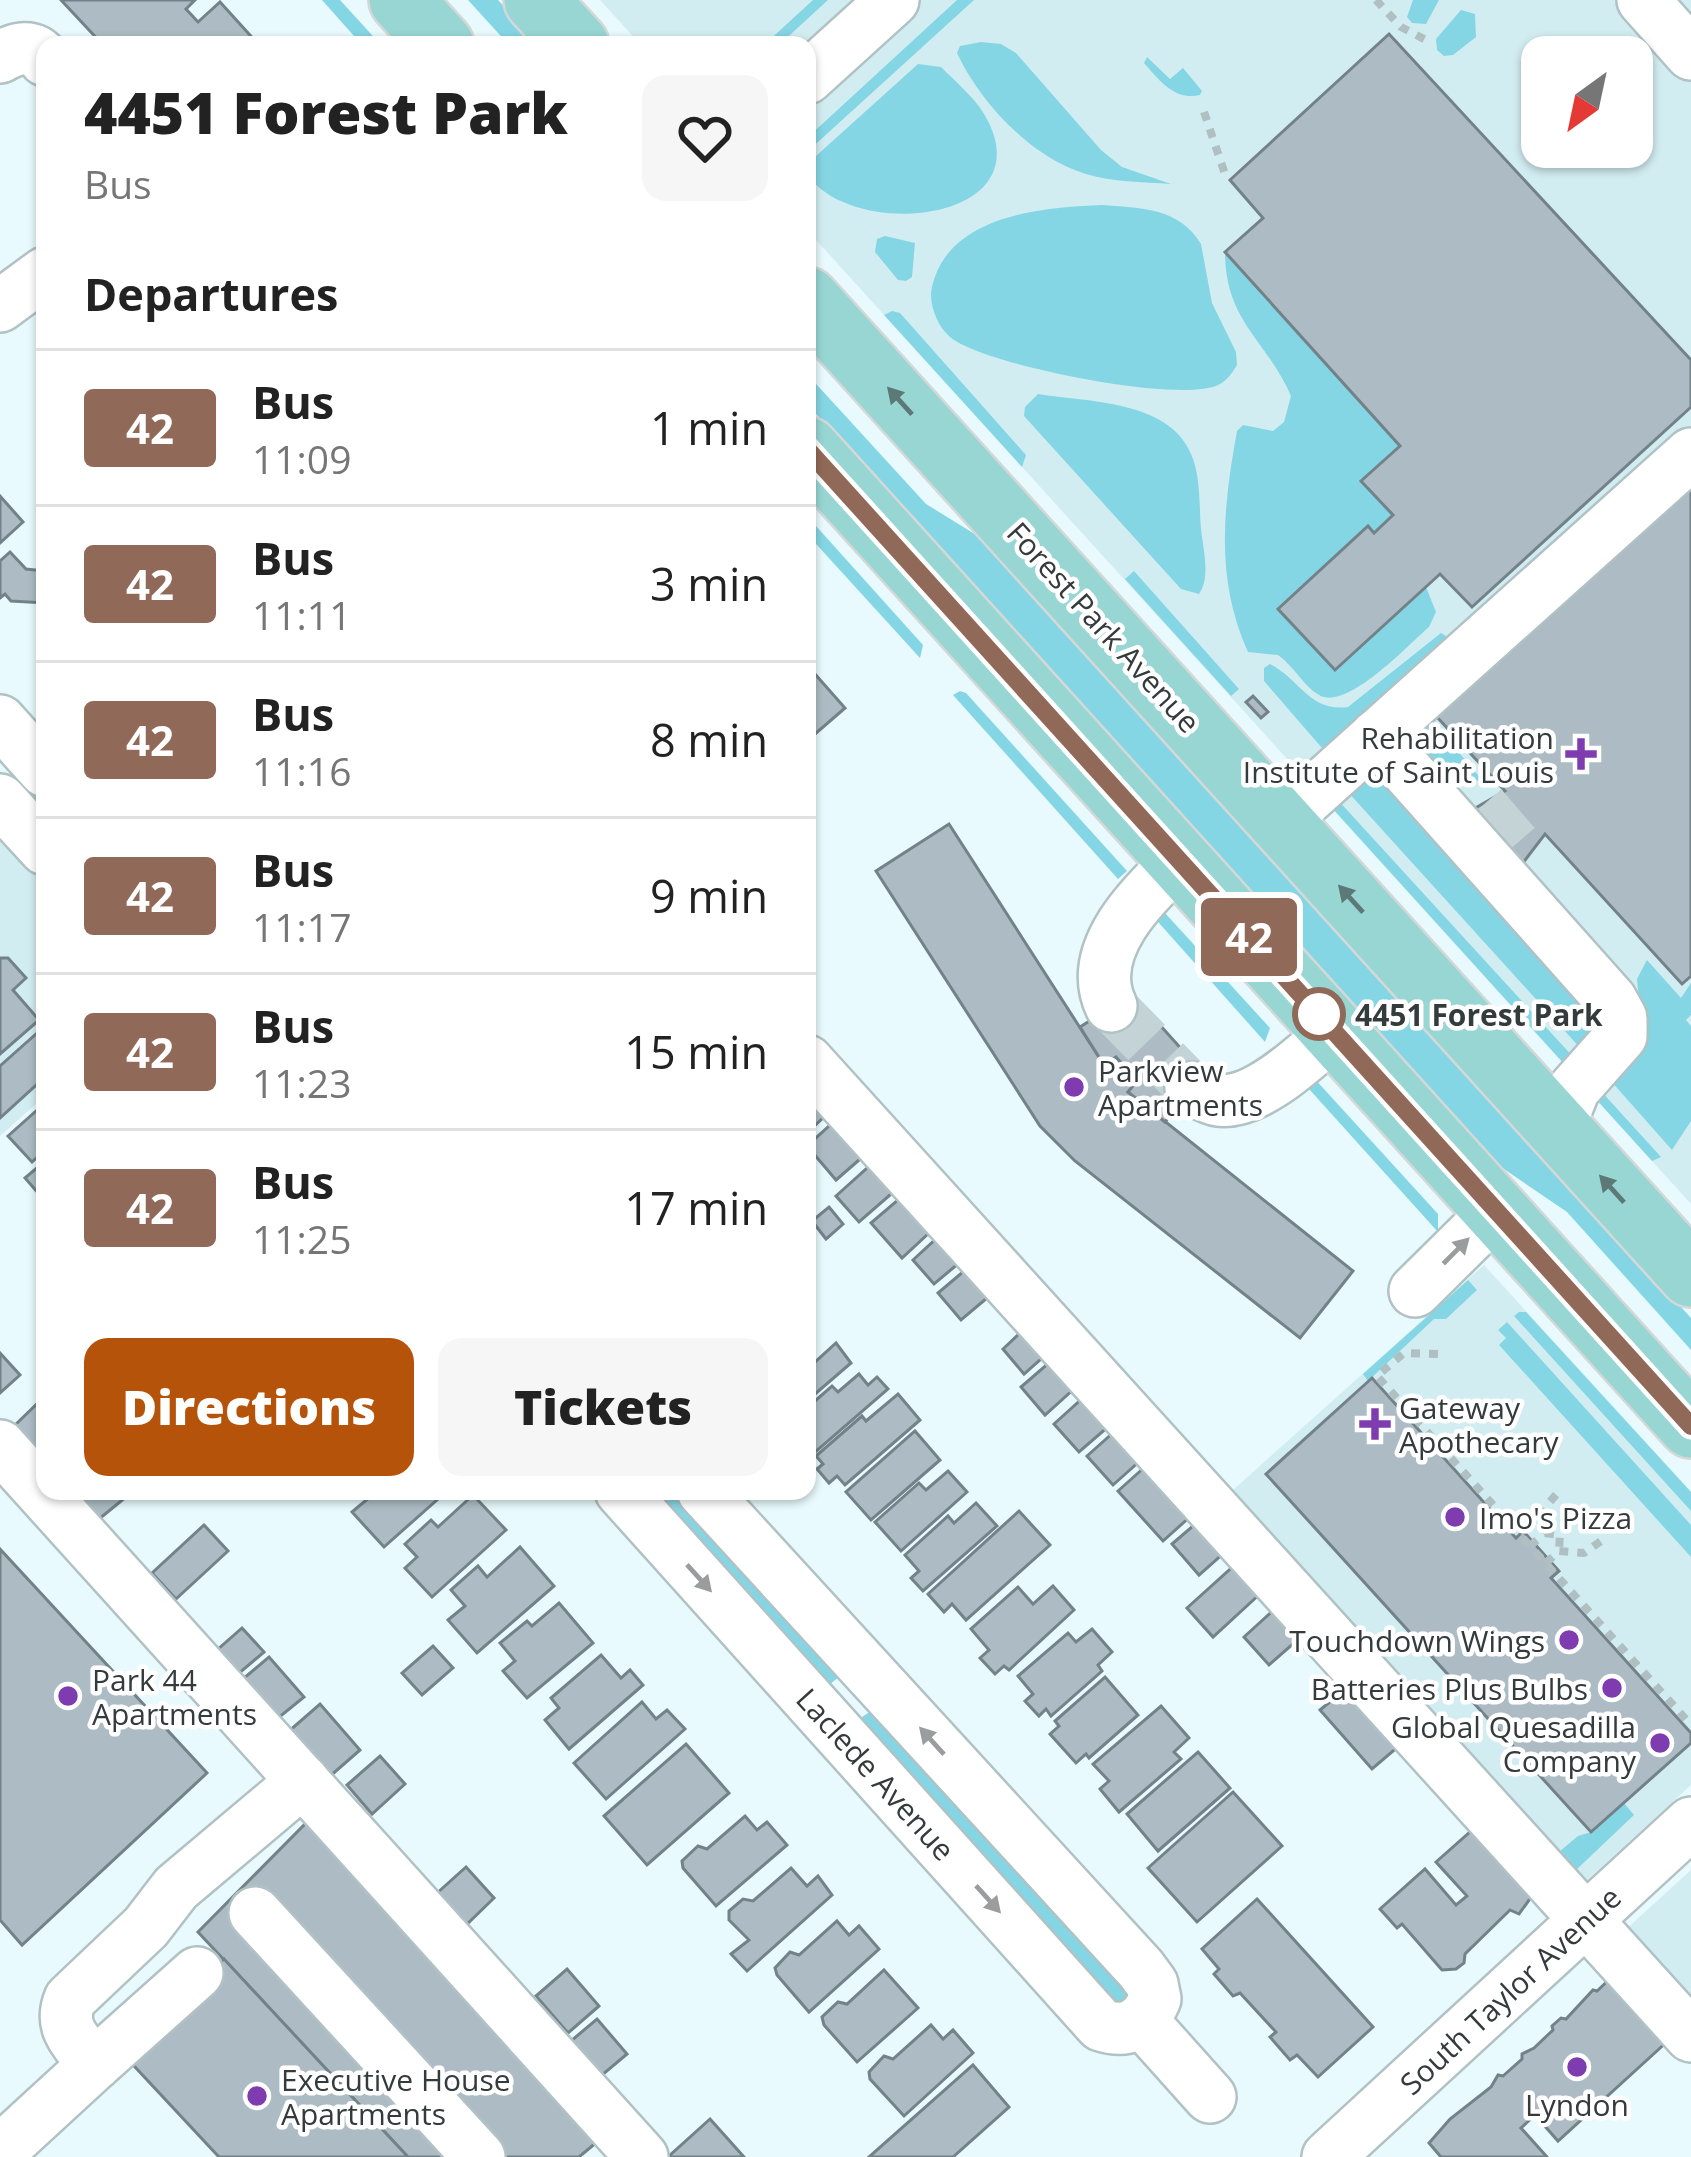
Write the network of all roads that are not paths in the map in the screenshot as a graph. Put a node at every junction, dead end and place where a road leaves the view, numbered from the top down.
1 (401, 0) edge
2 (536, 0) edge
3 (893, 0) edge
4 (1643, 0) edge
5 (434, 36) edge
6 (569, 36) edge
7 (36, 51) edge
8 (1691, 54) edge
9 (0, 57) edge
10 (816, 70) edge
11 (36, 280) edge
12 (0, 307) edge
13 (816, 308) edge
14 (1691, 454) edge
15 (816, 459) edge
16 (0, 721) edge
17 (1376, 736) junction
18 (36, 756) edge
19 (36, 769) edge
20 (1430, 796) junction
21 (0, 798) edge
22 (1482, 806) tunnel mouth
23 (1281, 821) junction
24 (36, 839) edge
25 (1180, 860) junction
26 (1112, 1006) tunnel mouth
27 (1335, 1031) junction
28 (816, 1071) edge
29 (1191, 1088) tunnel mouth
30 (1558, 1130) junction
31 (1497, 1210) junction
32 (1691, 1275) edge
33 (1415, 1291) dead end
34 (1691, 1426) edge
35 (0, 1446) edge
36 (36, 1486) edge
37 (49, 1500) edge
38 (629, 1500) edge
39 (712, 1500) edge
40 (303, 1781) junction
41 (1691, 1823) edge
42 (255, 1912) dead end
43 (1586, 1920) junction
44 (197, 1973) dead end
45 (1142, 2021) junction
46 (1691, 2036) edge
47 (95, 2064) junction
48 (1210, 2097) dead end
49 (9, 2145) edge
50 (479, 2157) edge
51 (642, 2157) edge
52 (1328, 2157) edge

1 - 5 main road
2 - 6 main road
3 - 10 street
4 - 8 street
7 - 9 street
11 - 12 street
23 -> 13 main road, Forest Park Avenue
14 - 17 street
15 - 25 main road
16 - 18 street
17 - 20 street
17 - 23 street
19 - 21 street
20 - 22 street
20 - 30 street
21 - 24 street
30 -> 23 main road, Forest Park Avenue
25 - 26 street
25 - 27 main road
27 - 29 street
27 - 31 main road
28 - 43 street
32 -> 30 main road, Forest Park Avenue
33 -> 31 street
31 - 34 main road
35 - 36 street
37 - 40 street
38 -> 45 street, Laclede Avenue
45 -> 39 street, Laclede Avenue
40 - 47 street
40 - 51 street
41 - 43 street, South Taylor Avenue
42 - 50 street
43 - 46 street
43 - 52 street, South Taylor Avenue
44 - 47 street
45 - 48 street
47 - 49 street

